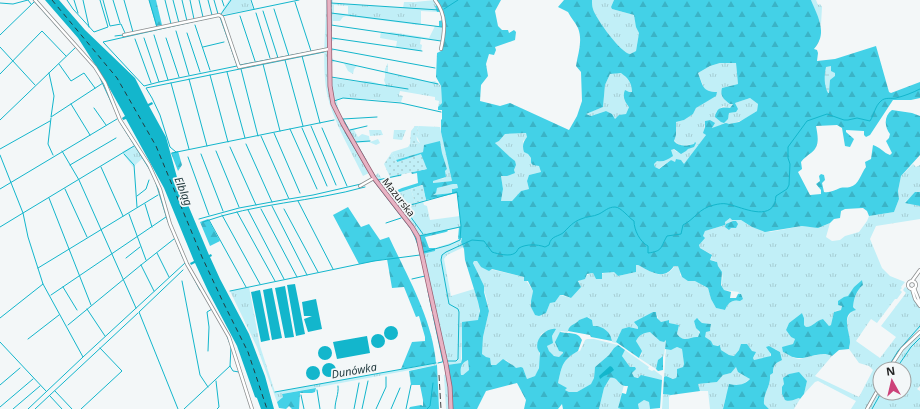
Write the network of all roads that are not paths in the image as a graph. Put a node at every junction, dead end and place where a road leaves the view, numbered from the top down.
1 (35, 0) edge
2 (329, 0) edge
3 (435, 0) edge
4 (124, 35) dead end
5 (329, 49) junction
6 (441, 49) dead end
7 (374, 178) junction
8 (360, 186) dead end
9 (920, 270) edge
10 (913, 281) junction
11 (913, 289) junction
12 (920, 303) edge
13 (920, 306) edge
14 (920, 332) edge
15 (894, 361) edge
16 (872, 400) edge
17 (252, 409) edge
18 (451, 409) edge
19 (867, 409) edge

1 - 17 street
2 - 5 main road, Mazurska
3 - 6 street
4 - 5 street
5 - 7 main road, Mazurska
7 - 8 street
7 - 18 main road, Mazurska
9 - 10 street
10 - 11 street
10 - 11 street
11 - 12 street
11 - 13 street
14 - 15 street
16 - 19 street

